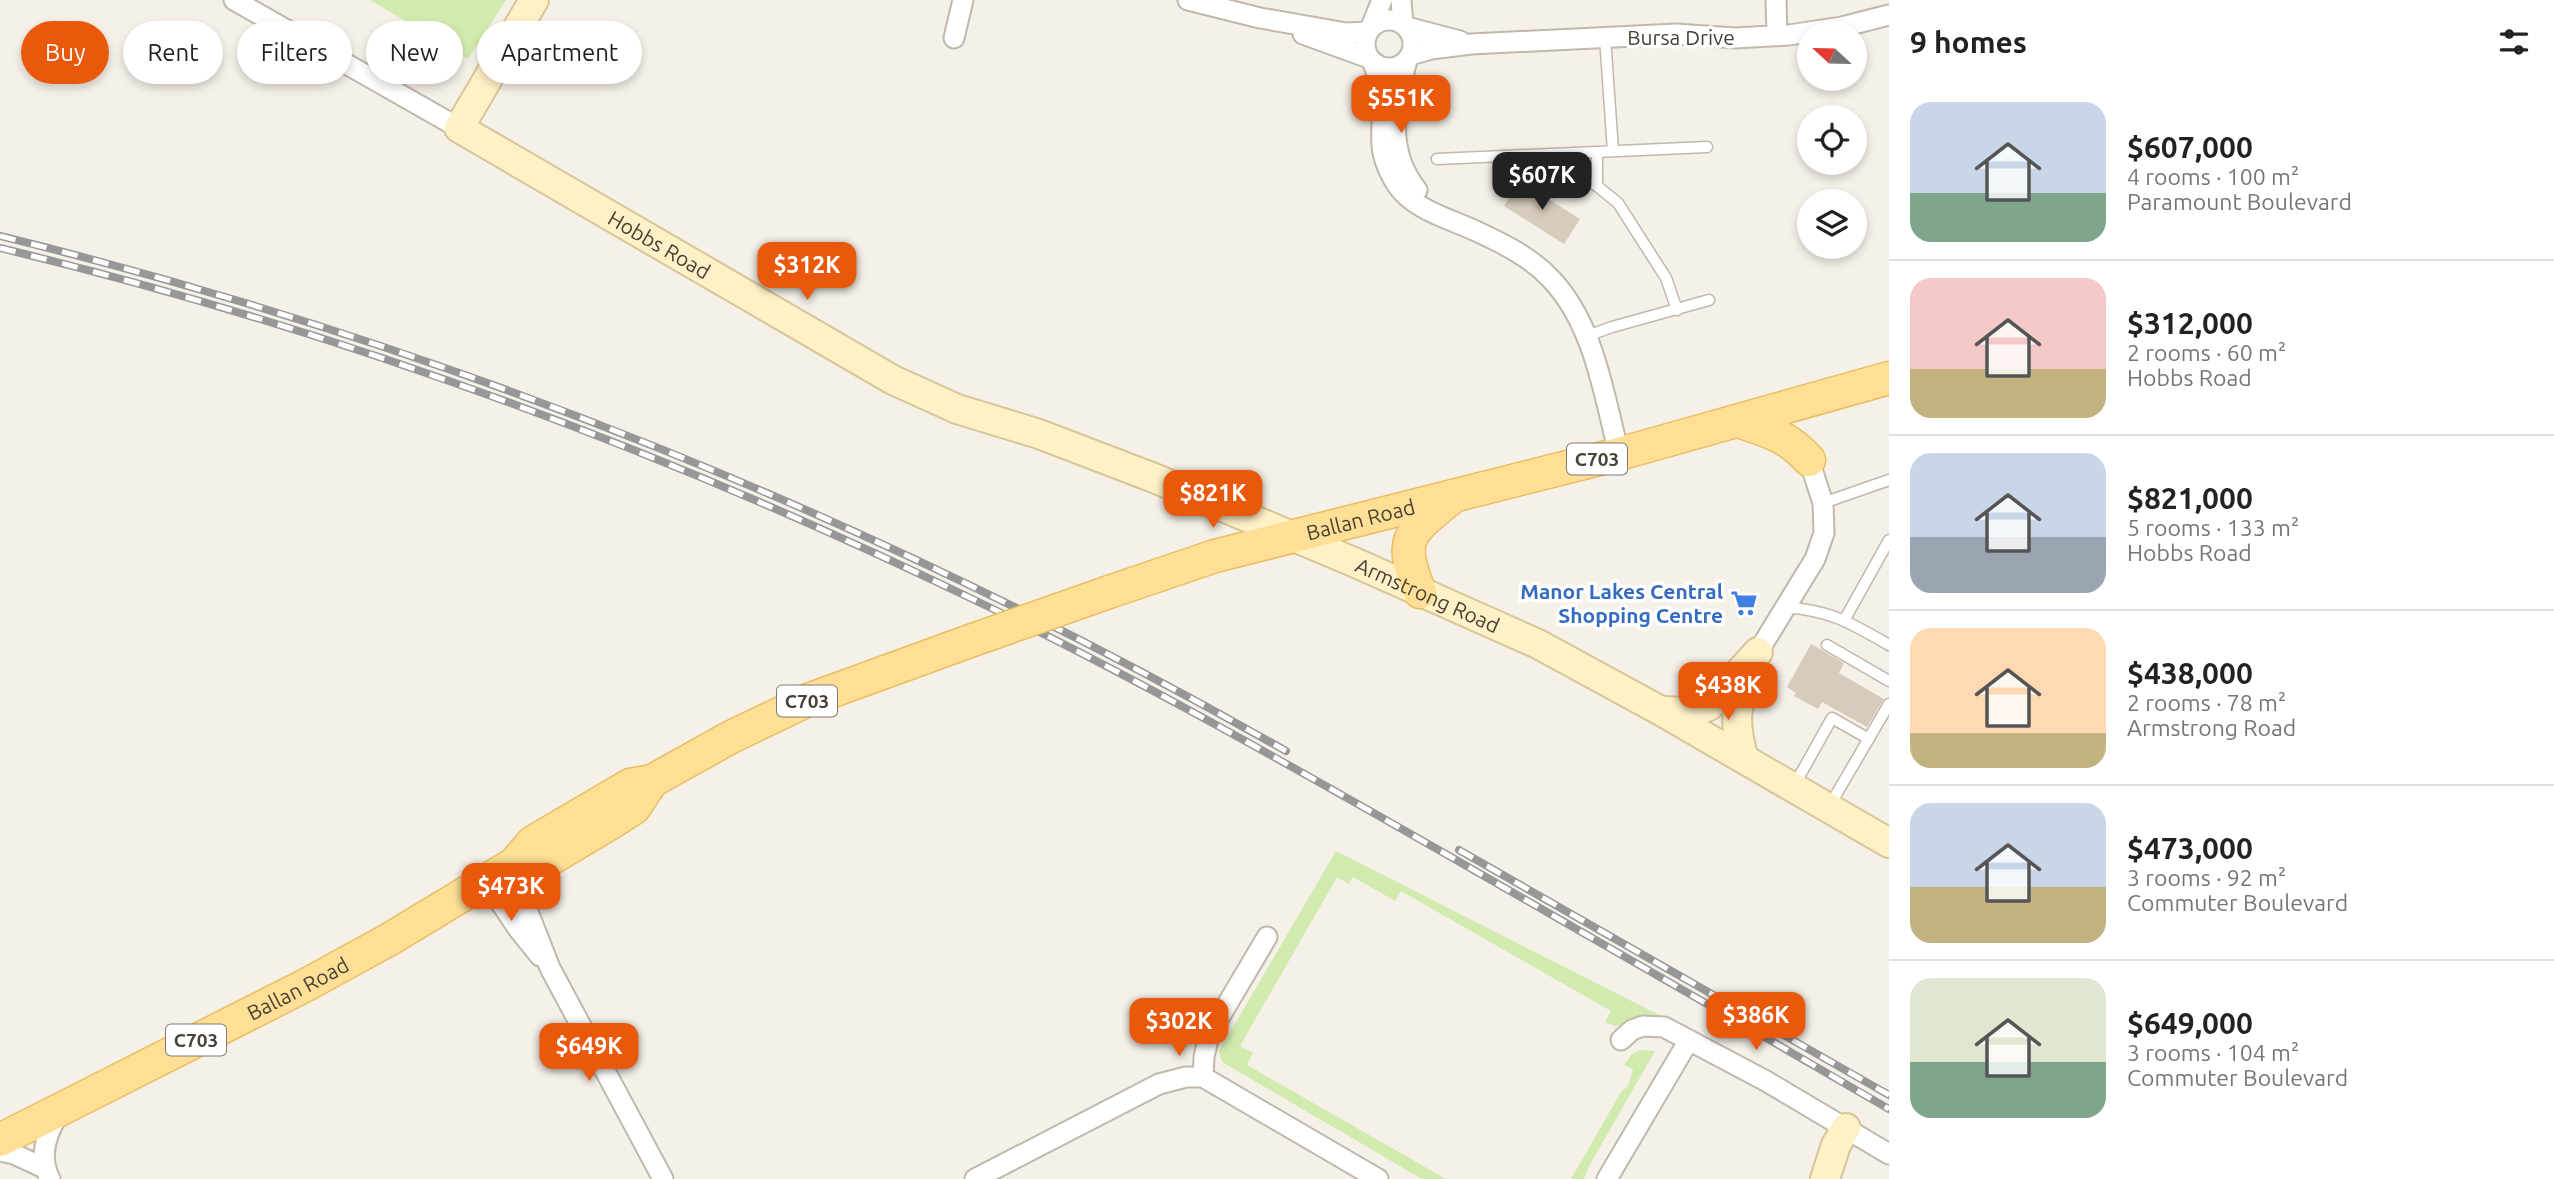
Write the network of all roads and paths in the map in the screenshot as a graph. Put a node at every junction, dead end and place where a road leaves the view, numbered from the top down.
1 (234, 0) edge
2 (534, 0) edge
3 (963, 0) edge
4 (1188, 0) edge
5 (1382, 0) edge
6 (1401, 0) edge
7 (1776, 0) edge
8 (1889, 15) edge
9 (1260, 18) junction
10 (1405, 26) junction
11 (1370, 29) junction
12 (1777, 36) junction
13 (1605, 37) junction
14 (954, 38) dead end
15 (1471, 44) junction
16 (1408, 58) junction
17 (1371, 60) junction
18 (459, 128) junction
19 (1706, 147) dead end
20 (1614, 151) junction
21 (1597, 152) junction
22 (1549, 154) junction
23 (1437, 159) dead end
24 (1597, 186) junction
25 (1439, 214) junction
26 (1709, 300) dead end
27 (1677, 310) junction
28 (1587, 337) junction
29 (1889, 378) edge
30 (1825, 395) junction
31 (1738, 421) junction
32 (1619, 454) junction
33 (1809, 460) junction
34 (1889, 480) edge
35 (1455, 495) junction
36 (1823, 503) junction
37 (1292, 537) junction
38 (1889, 540) edge
39 (1420, 592) junction
40 (1785, 607) junction
41 (1844, 619) junction
42 (1826, 645) dead end
43 (1889, 645) edge
44 (1758, 652) junction
45 (1889, 681) edge
46 (1889, 704) edge
47 (1661, 711) junction
48 (1869, 738) junction
49 (1744, 760) junction
50 (1793, 788) junction
51 (1828, 808) junction
52 (1889, 843) edge
53 (514, 864) junction
54 (486, 881) junction
55 (1267, 937) dead end
56 (550, 968) junction
57 (1621, 1040) dead end
58 (1689, 1040) junction
59 (1203, 1077) junction
60 (63, 1107) junction
61 (1853, 1132) junction
62 (0, 1140) edge
63 (0, 1151) edge
64 (1889, 1154) edge
65 (47, 1173) edge
66 (1826, 1177) edge
67 (663, 1179) edge
68 (975, 1179) edge
69 (1378, 1179) edge
70 (1607, 1179) edge

1 - 18 street, Hobbs Road
2 - 18 street
3 - 14 street
4 - 9 street
5 - 11 street
6 - 10 street
7 - 12 street
8 - 12 street, Bursa Drive
9 - 11 street
9 - 17 street
10 - 11 street
10 - 15 street, Bursa Drive
10 - 16 street
11 - 17 street
12 - 13 street, Bursa Drive
13 - 15 street, Bursa Drive
13 - 20 lane
15 - 16 street, Bursa Drive
16 - 17 street
16 - 25 street
17 - 25 street
18 - 37 street, Hobbs Road
19 - 20 lane
20 - 21 lane
21 - 22 lane
21 - 24 lane
22 - 23 lane
22 - 24 lane
24 - 27 lane
25 - 28 street
26 - 27 lane
27 - 28 lane
28 - 32 street
29 - 30 main road, Ballan Road / C703
30 - 31 main road, Ballan Road / C703
30 - 33 main road
31 - 32 main road, Ballan Road / C703
31 - 33 main road
32 - 35 main road, Ballan Road / C703
33 - 36 street
34 - 36 lane
35 - 37 main road, Ballan Road / C703
35 - 39 main road
36 - 40 street
37 - 39 street, Armstrong Road
37 - 53 main road, Ballan Road / C703, bridge
38 - 41 lane
39 - 47 street, Armstrong Road
40 - 41 lane
40 - 44 street
41 - 43 lane
42 - 45 lane
44 - 47 street
44 - 49 street
46 - 48 lane
47 - 49 street, Armstrong Road
48 - 50 lane
48 - 51 lane
49 - 50 street, Armstrong Road
50 - 51 street, Armstrong Road
51 - 52 street, Armstrong Road
53 - 54 main road, Ballan Road / C703
53 - 56 street
54 - 56 street
54 - 60 main road, Ballan Road / C703
55 - 59 street
56 - 67 street
57 - 58 street
58 - 61 street
58 - 70 street
59 - 68 street
59 - 69 street
60 - 62 main road, Ballan Road / C703
60 - 65 street
61 - 64 street
61 - 66 street
63 - 65 street

